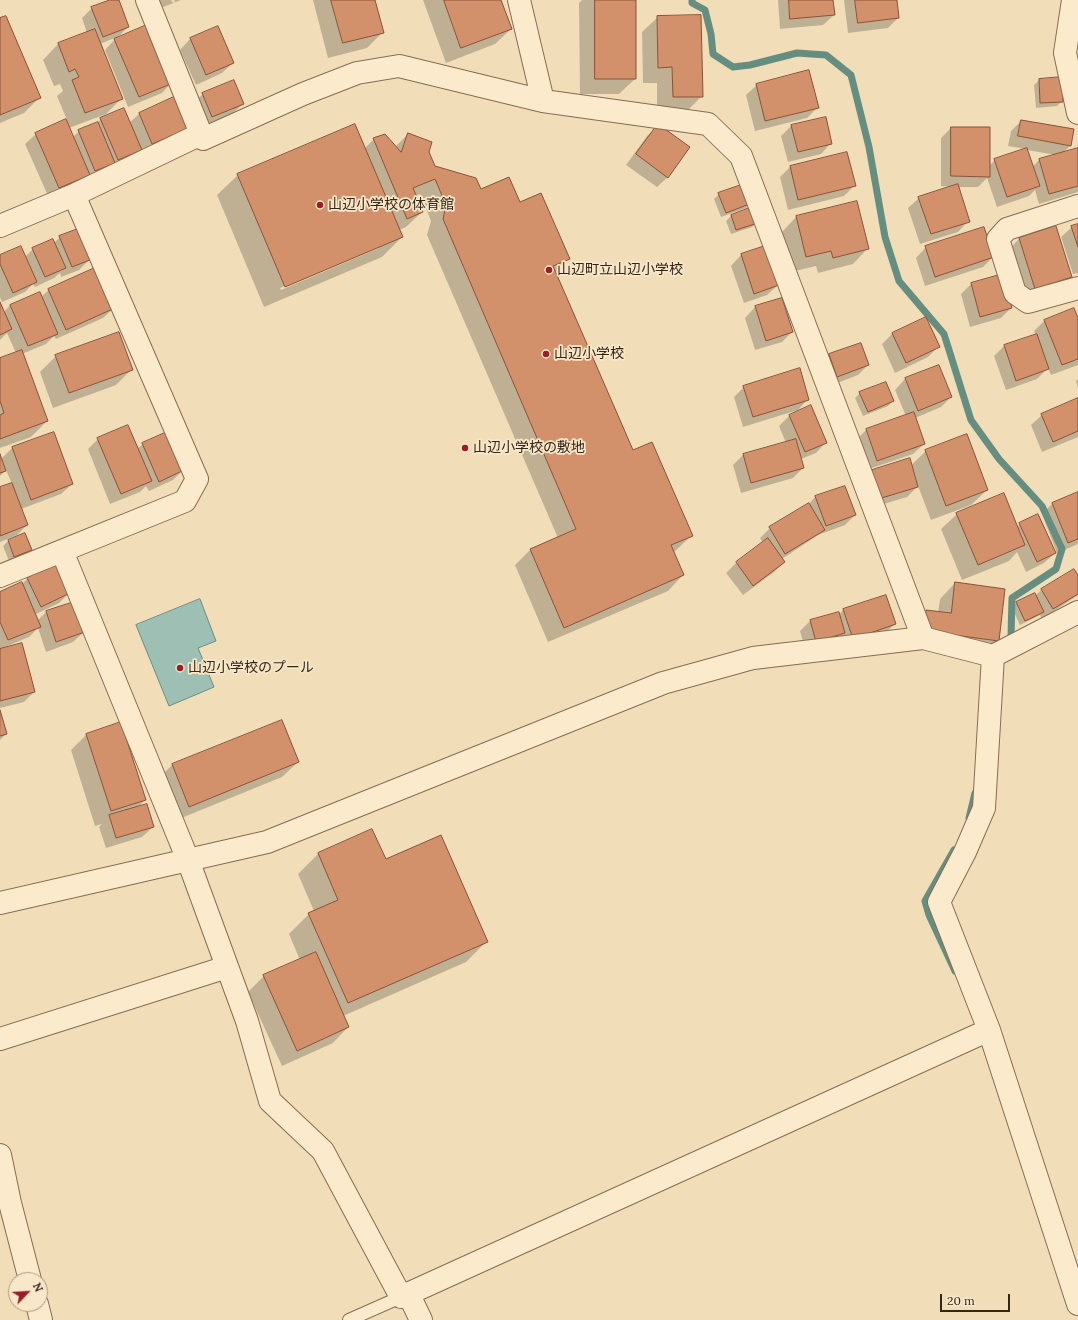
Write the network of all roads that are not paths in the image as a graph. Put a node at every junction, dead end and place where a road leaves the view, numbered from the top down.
1 (147, 0) edge
2 (519, 0) edge
3 (1073, 0) edge
4 (543, 101) junction
5 (1078, 113) edge
6 (201, 134) junction
7 (74, 195) junction
8 (1078, 206) edge
9 (0, 226) edge
10 (1078, 288) edge
11 (62, 551) junction
12 (0, 576) edge
13 (1078, 612) edge
14 (923, 638) junction
15 (993, 656) junction
16 (188, 860) junction
17 (0, 902) edge
18 (227, 967) junction
19 (989, 1030) junction
20 (0, 1038) edge
21 (0, 1155) edge
22 (28, 1272) edge
23 (405, 1295) junction
24 (1078, 1304) edge
25 (349, 1320) edge
26 (421, 1320) edge

1 - 6 street
2 - 4 street
3 - 5 street
4 - 6 street
4 - 14 street
6 - 7 street
7 - 9 street
7 - 11 street
8 - 10 street
11 - 12 street
11 - 16 street
13 - 15 street
14 - 15 street
14 - 16 street
15 - 19 street
16 - 17 street
16 - 18 street
18 - 20 street
18 - 23 street
19 - 23 street
19 - 24 street
21 - 22 street
23 - 25 lane
23 - 26 street

